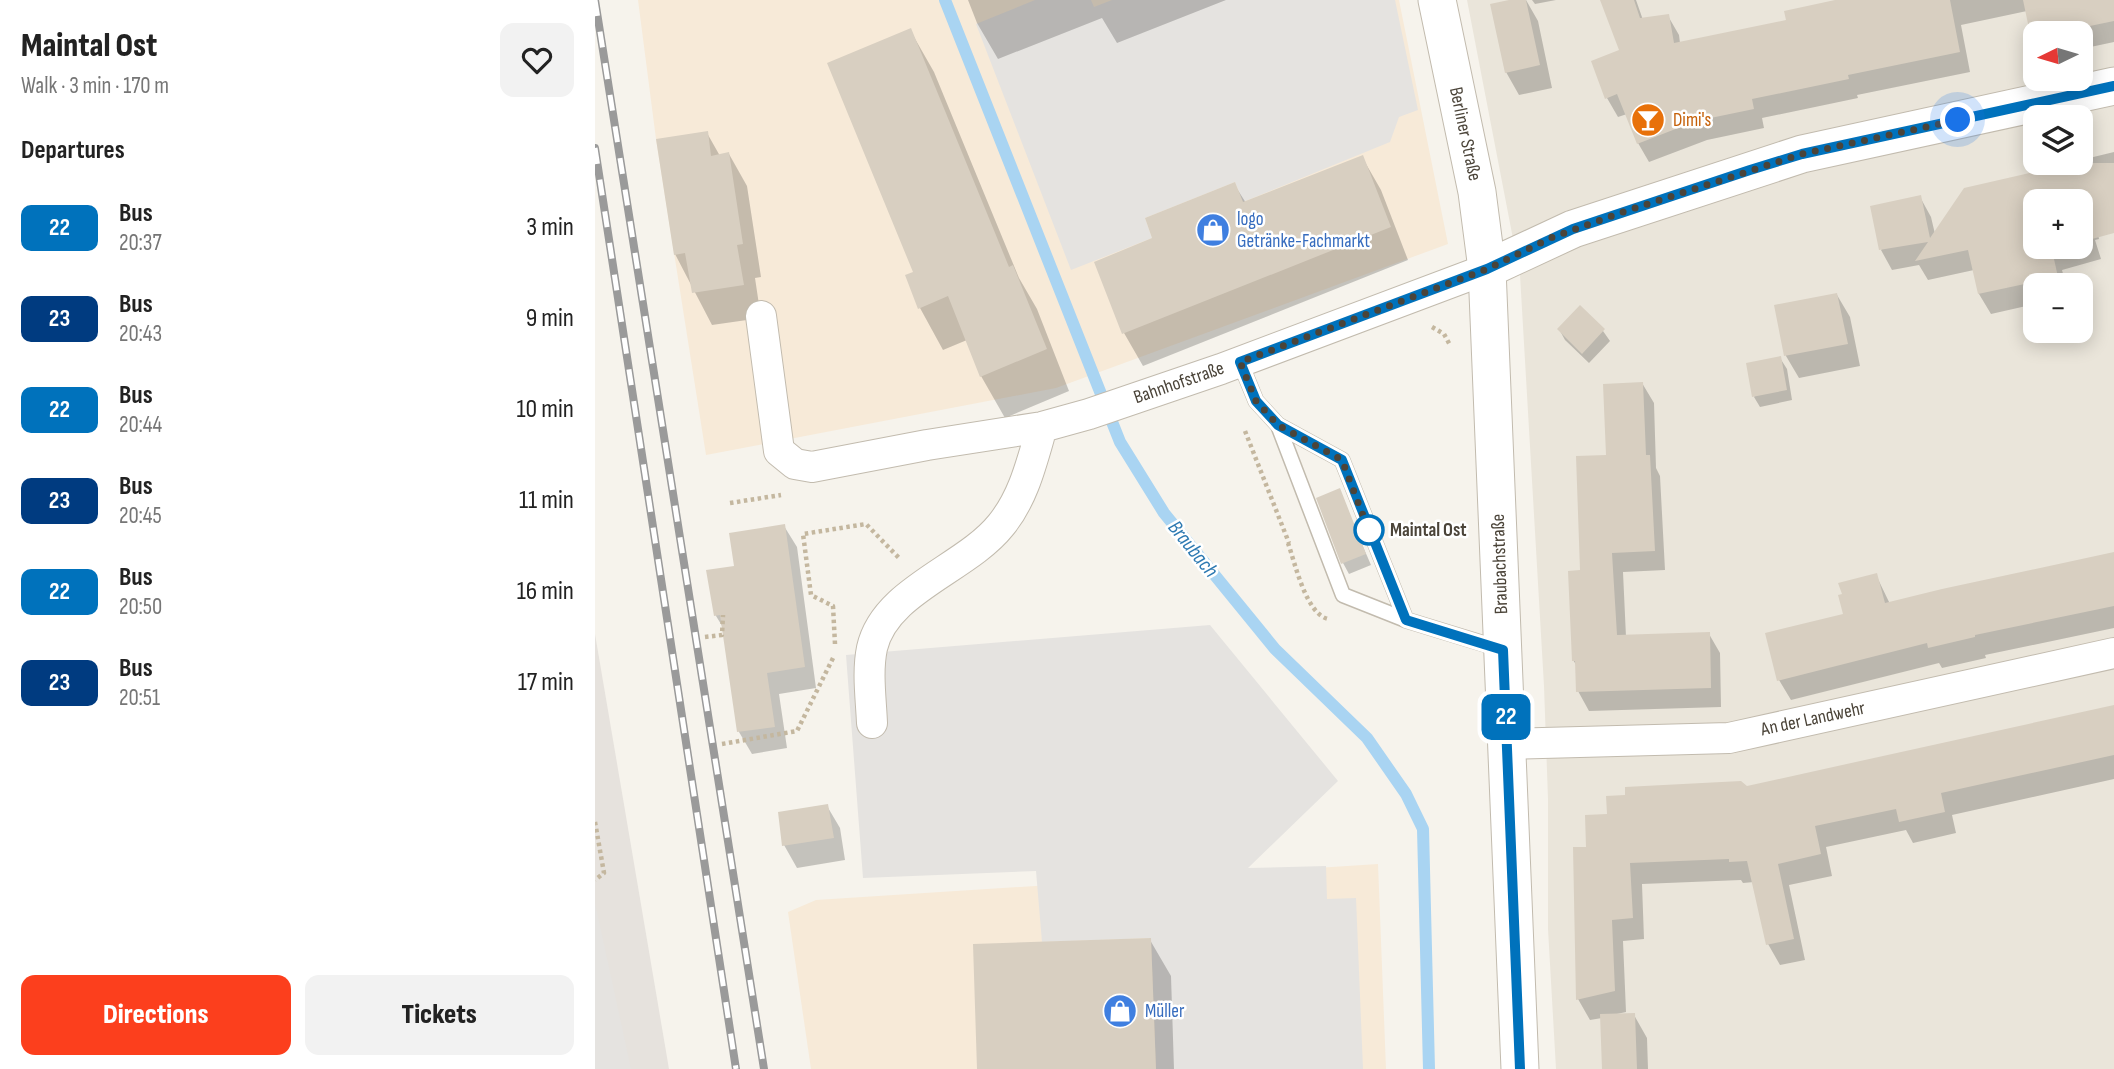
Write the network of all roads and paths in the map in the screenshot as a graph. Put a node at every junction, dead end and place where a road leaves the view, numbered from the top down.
1 (1437, 0) edge
2 (2114, 86) edge
3 (1487, 269) junction
4 (761, 316) dead end
5 (1427, 324) dead end
6 (1456, 355) dead end
7 (1240, 362) junction
8 (1278, 425) junction
9 (1042, 427) junction
10 (925, 586) junction
11 (723, 615) dead end
12 (1406, 620) junction
13 (705, 637) dead end
14 (1503, 650) junction
15 (2114, 653) edge
16 (872, 723) dead end
17 (722, 744) dead end
18 (1507, 744) junction
19 (595, 822) edge
20 (595, 880) edge
21 (1520, 1069) edge

1 - 3 street, Berliner Straße
2 - 3 street, Bahnhofstraße
3 - 7 street, Bahnhofstraße
3 - 14 street, Braubachstraße
4 - 9 street, Bahnhofstraße
5 - 6 path
7 - 8 lane
7 - 9 street, Bahnhofstraße
8 - 12 lane
8 - 12 lane
9 - 10 street
10 - 16 street
10 - 17 path
11 - 13 path
12 - 14 lane
14 - 18 street, Braubachstraße
15 - 18 street, An der Landwehr
18 - 21 street, Braubachstraße
19 - 20 path

